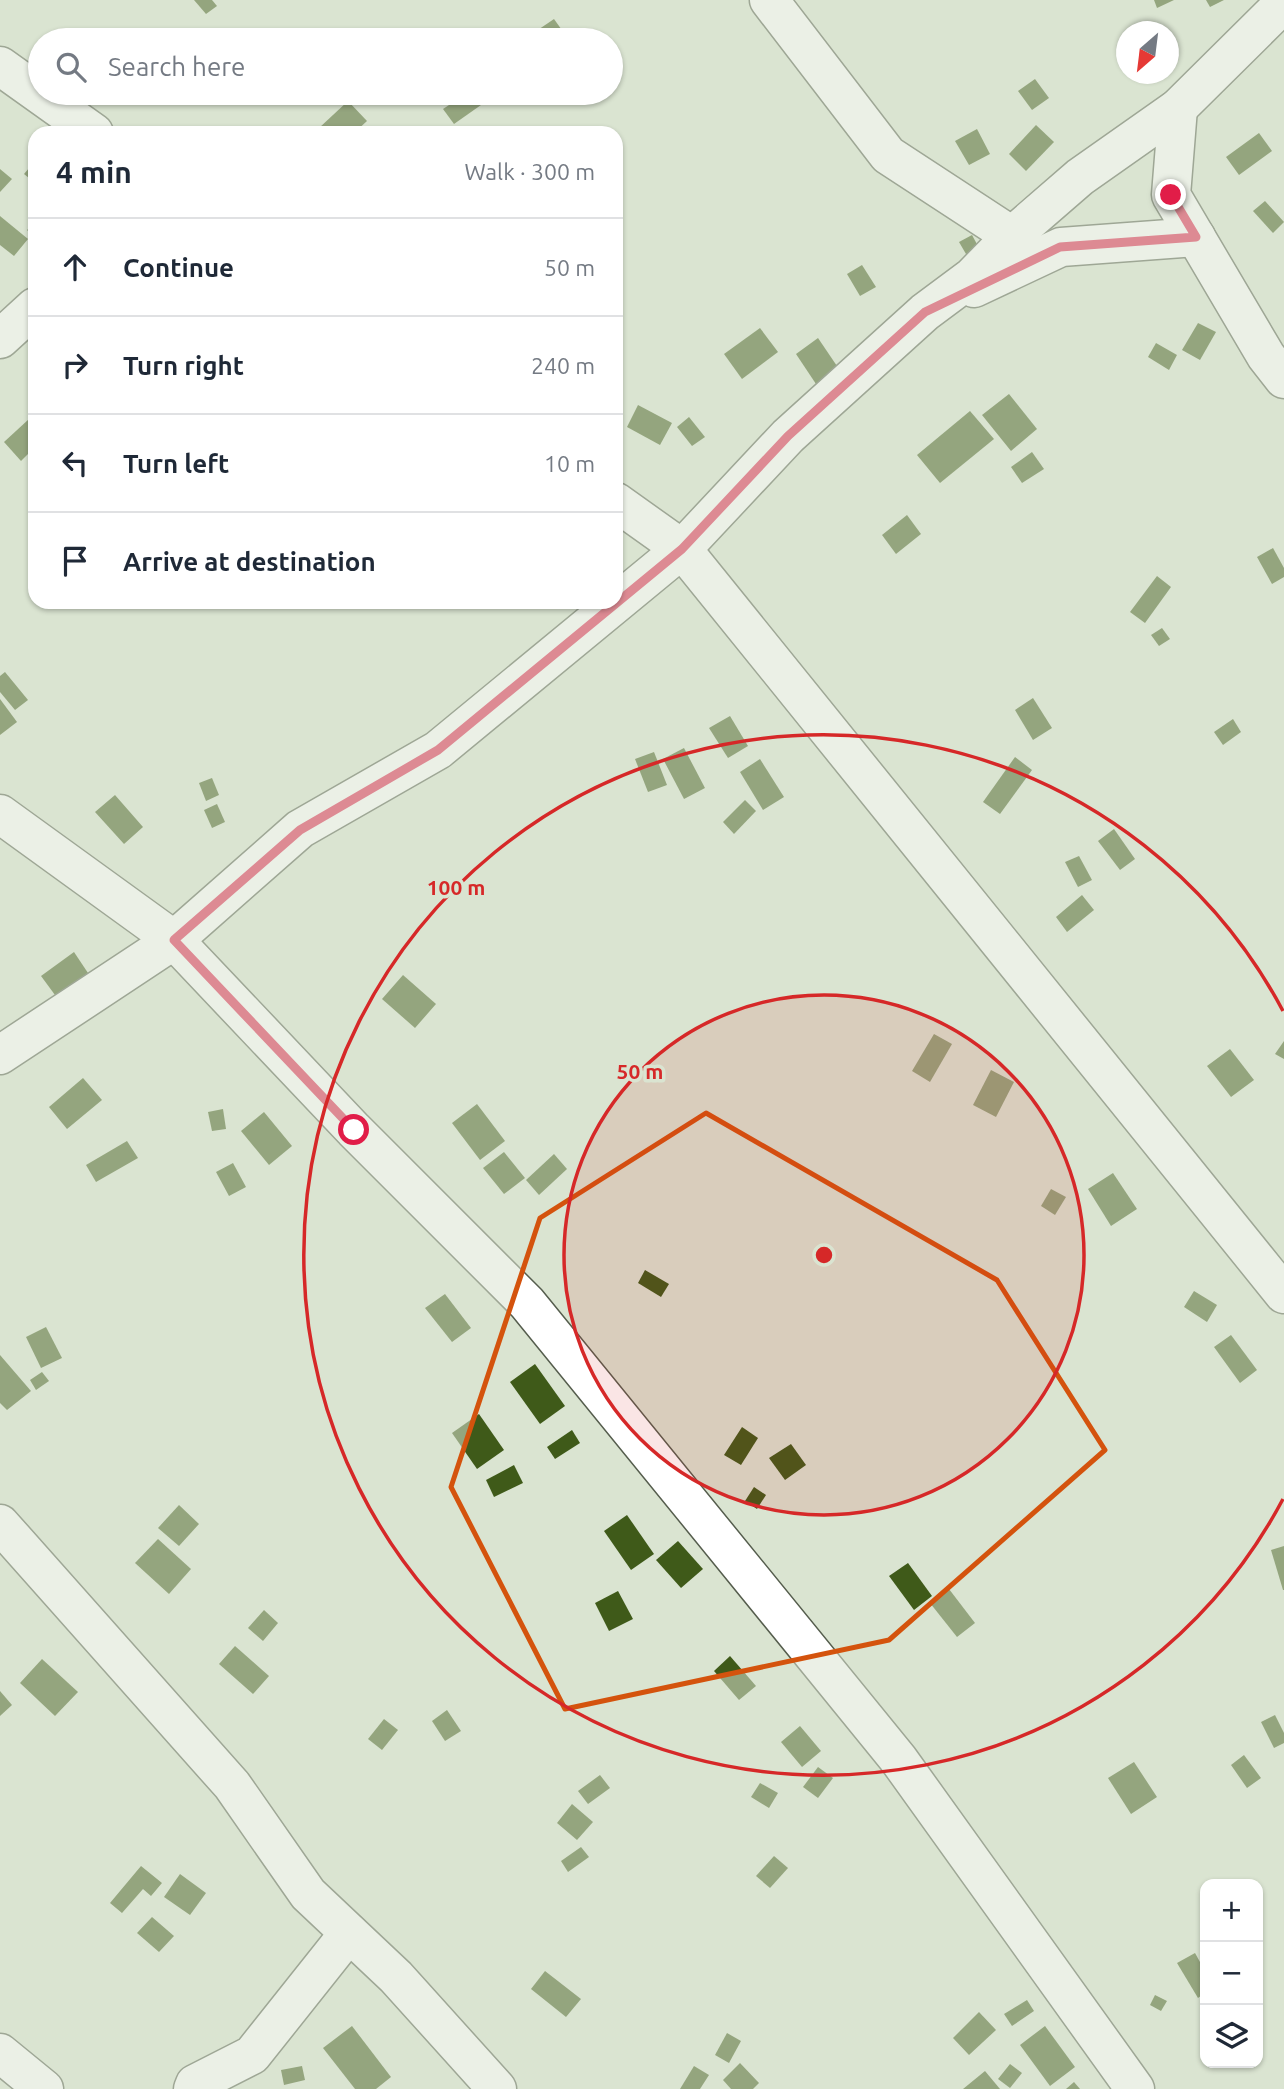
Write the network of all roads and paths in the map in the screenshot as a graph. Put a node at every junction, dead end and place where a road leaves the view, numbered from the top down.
1 (769, 0) edge
2 (1284, 3) edge
3 (0, 65) edge
4 (28, 85) edge
5 (55, 105) edge
6 (1178, 108) junction
7 (84, 126) edge
8 (1012, 236) junction
9 (1196, 237) junction
10 (925, 312) junction
11 (28, 313) edge
12 (0, 339) edge
13 (1284, 379) edge
14 (623, 507) edge
15 (682, 549) junction
16 (623, 598) edge
17 (609, 609) edge
18 (0, 814) edge
19 (174, 940) junction
20 (0, 1055) edge
21 (1284, 1294) edge
22 (0, 1524) edge
23 (349, 1933) junction
24 (3, 2061) edge
25 (44, 2089) edge
26 (193, 2089) edge
27 (497, 2089) edge
28 (1135, 2089) edge

1 - 8 street
2 - 6 street
3 - 4 street
5 - 7 street
6 - 8 street
6 - 9 street
8 - 10 street
9 - 10 street
9 - 13 street
10 - 15 street
11 - 12 street
14 - 15 street
15 - 16 street
15 - 21 street
17 - 19 street
18 - 19 street
19 - 20 street
19 - 28 street
22 - 23 street
23 - 26 street
23 - 27 street
24 - 25 street

